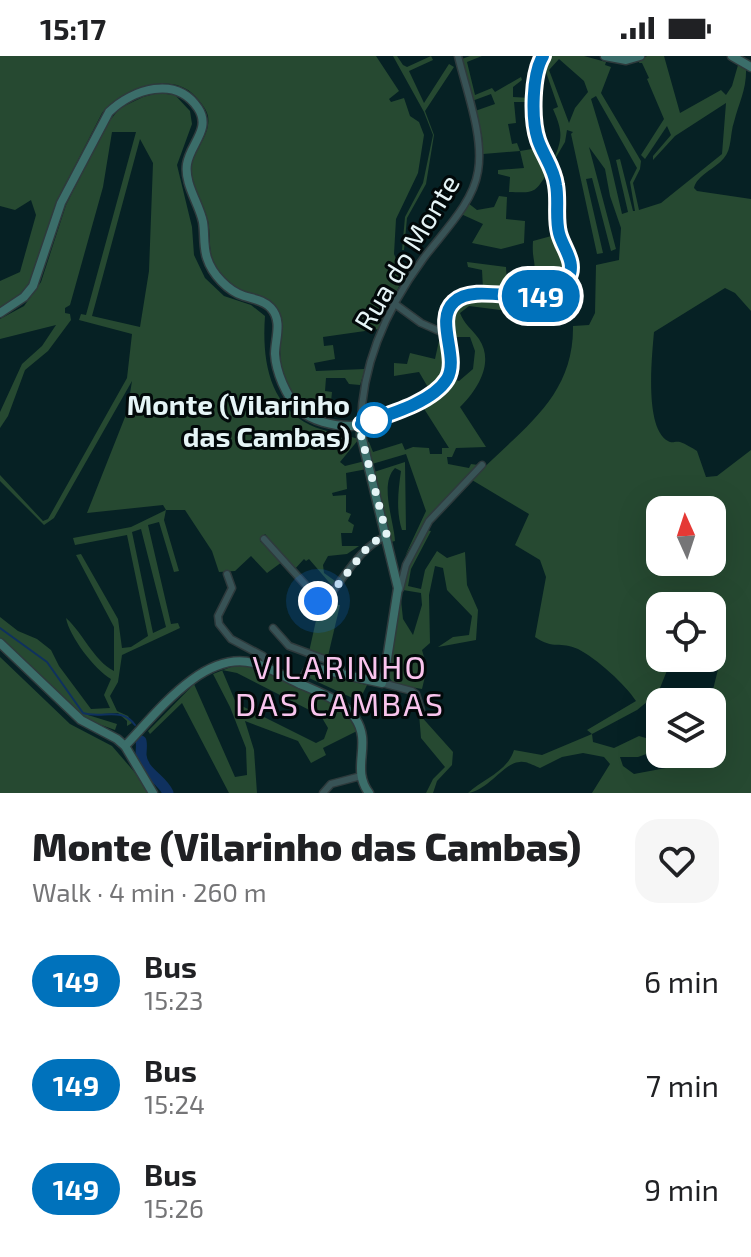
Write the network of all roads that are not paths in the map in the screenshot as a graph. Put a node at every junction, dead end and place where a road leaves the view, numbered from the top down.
1 (458, 56) edge
2 (543, 56) edge
3 (608, 56) edge
4 (640, 56) edge
5 (732, 56) edge
6 (751, 67) edge
7 (395, 304) junction
8 (0, 313) edge
9 (448, 335) junction
10 (361, 424) junction
11 (482, 465) dead end
12 (387, 536) junction
13 (264, 539) dead end
14 (227, 574) dead end
15 (398, 597) junction
16 (273, 628) dead end
17 (0, 643) edge
18 (271, 671) junction
19 (341, 674) junction
20 (382, 683) junction
21 (300, 684) junction
22 (421, 710) dead end
23 (125, 746) junction
24 (361, 776) junction
25 (153, 793) edge
26 (323, 793) edge
27 (369, 793) edge

1 - 7 street, Rua do Monte
2 - 9 main road
3 - 4 main road
5 - 6 main road
7 - 9 street
7 - 10 street, Rua do Monte
8 - 10 main road
9 - 10 main road
10 - 12 main road
11 - 15 street
12 - 13 street
12 - 15 main road
14 - 18 street
15 - 20 main road
16 - 19 street
17 - 23 main road
18 - 21 main road
18 - 23 main road
19 - 20 main road
19 - 21 main road
20 - 22 street
21 - 24 main road
23 - 25 main road
24 - 26 street
24 - 27 main road

